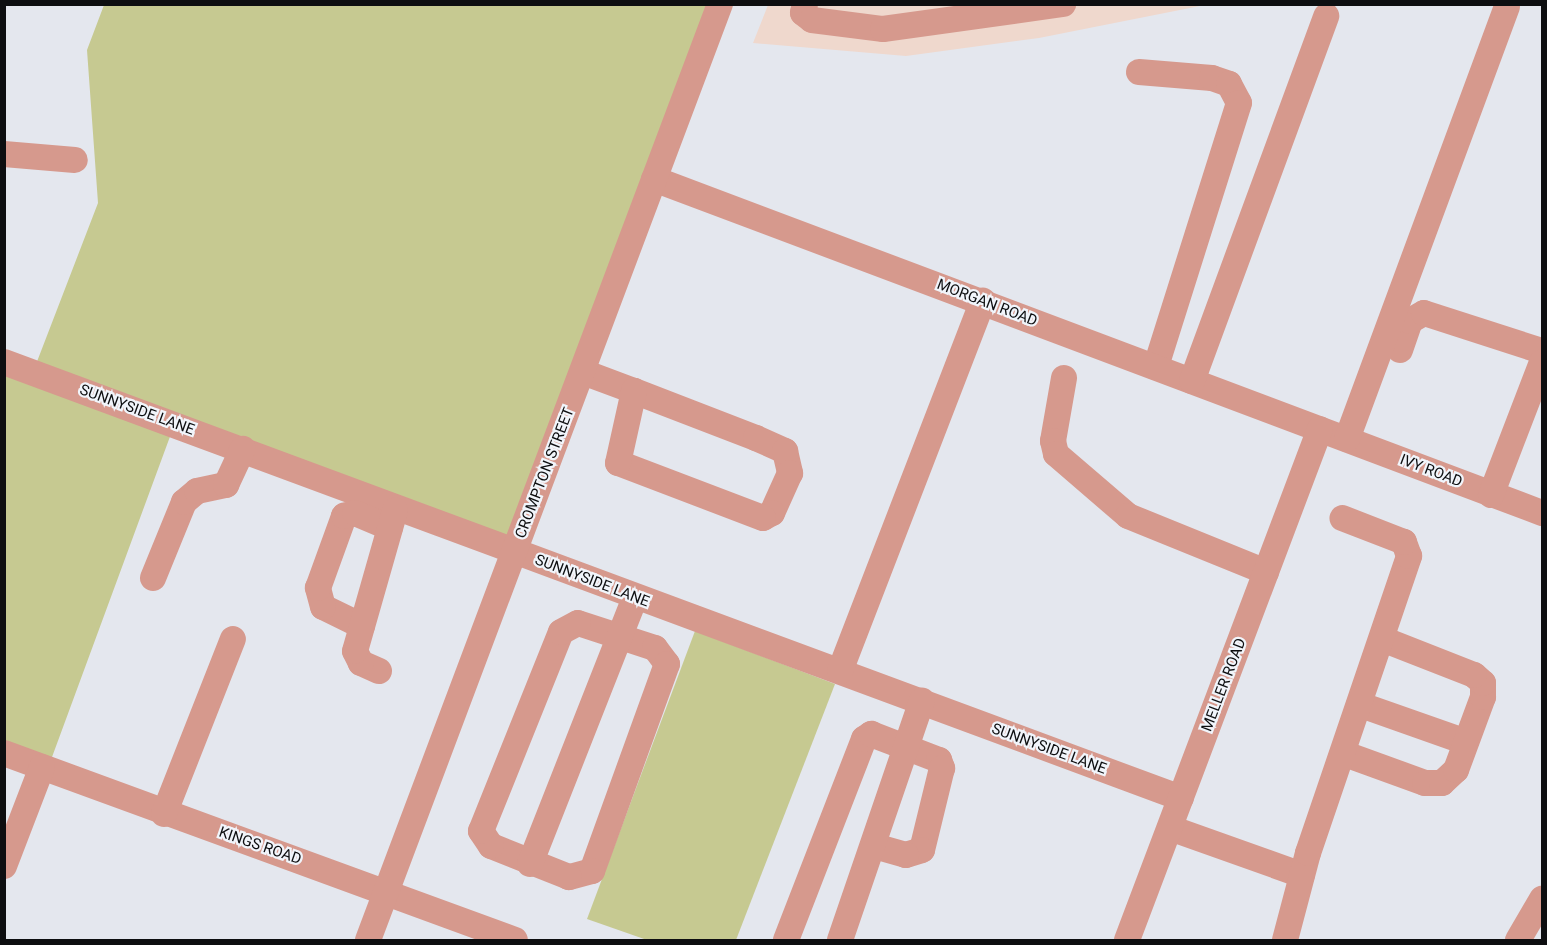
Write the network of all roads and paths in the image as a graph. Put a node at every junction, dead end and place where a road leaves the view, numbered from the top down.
1 (720, 4) edge
2 (805, 4) edge
3 (1063, 4) edge
4 (1507, 7) dead end
5 (1028, 8) edge
6 (958, 13) edge
7 (1326, 16) dead end
8 (1139, 72) dead end
9 (4, 154) edge
10 (75, 160) dead end
11 (654, 179) junction
12 (983, 301) junction
13 (1542, 351) edge
14 (4, 362) edge
15 (1542, 362) edge
16 (1156, 367) junction
17 (583, 372) junction
18 (1064, 378) dead end
19 (1192, 381) junction
20 (634, 391) junction
21 (1320, 429) junction
22 (1355, 442) junction
23 (243, 449) junction
24 (1491, 495) junction
25 (1542, 513) edge
26 (393, 518) junction
27 (1342, 518) dead end
28 (515, 552) junction
29 (1266, 572) junction
30 (153, 578) dead end
31 (635, 598) junction
32 (362, 626) junction
33 (620, 637) junction
34 (234, 639) dead end
35 (1382, 639) junction
36 (379, 671) dead end
37 (840, 671) junction
38 (922, 701) junction
39 (1361, 705) junction
40 (1466, 742) junction
41 (907, 746) junction
42 (4, 753) edge
43 (1345, 754) junction
44 (42, 767) junction
45 (1181, 798) junction
46 (164, 814) junction
47 (1170, 828) junction
48 (10, 835) edge
49 (874, 846) junction
50 (530, 864) junction
51 (4, 866) edge
52 (1302, 875) junction
53 (387, 889) junction
54 (1541, 902) edge
55 (368, 940) edge
56 (515, 940) edge
57 (786, 940) edge
58 (840, 940) edge
59 (1127, 940) edge
60 (1285, 940) edge
61 (1518, 940) edge

1 - 11 street, CROMPTON STREET
2 - 6 street
3 - 5 street
4 - 22 street
5 - 6 street
7 - 19 street
8 - 16 street
9 - 10 street
11 - 12 street, MORGAN ROAD
11 - 17 street, CROMPTON STREET
12 - 16 street, MORGAN ROAD
12 - 37 street
13 - 22 street
14 - 23 street, SUNNYSIDE LANE
15 - 24 street
16 - 19 street, MORGAN ROAD
17 - 20 street
17 - 28 street, CROMPTON STREET
18 - 29 street
19 - 21 street, MORGAN ROAD
20 - 20 street
21 - 22 street, IVY ROAD
21 - 29 street, MELLER ROAD
22 - 24 street, IVY ROAD
23 - 26 street, SUNNYSIDE LANE
23 - 30 street
24 - 25 street, IVY ROAD
26 - 28 street, SUNNYSIDE LANE
26 - 32 street
26 - 32 street
27 - 35 street
28 - 31 street, SUNNYSIDE LANE
28 - 53 street, CROMPTON STREET
29 - 45 street, MELLER ROAD
31 - 33 street
31 - 37 street, SUNNYSIDE LANE
32 - 36 street
33 - 50 street
33 - 50 street
33 - 50 street
34 - 46 street
35 - 39 street
35 - 40 street
37 - 38 street, SUNNYSIDE LANE
38 - 41 street
38 - 45 street, SUNNYSIDE LANE
39 - 40 street
39 - 43 street
40 - 43 street
41 - 49 street
41 - 49 street
41 - 57 street
42 - 44 street, KINGS ROAD
43 - 52 street
44 - 46 street, KINGS ROAD
44 - 48 street
45 - 47 street, MELLER ROAD
46 - 53 street, KINGS ROAD
47 - 52 street
47 - 59 street, MELLER ROAD
48 - 51 street
49 - 58 street
52 - 60 street
53 - 55 street, CROMPTON STREET
53 - 56 street, KINGS ROAD
54 - 61 street

